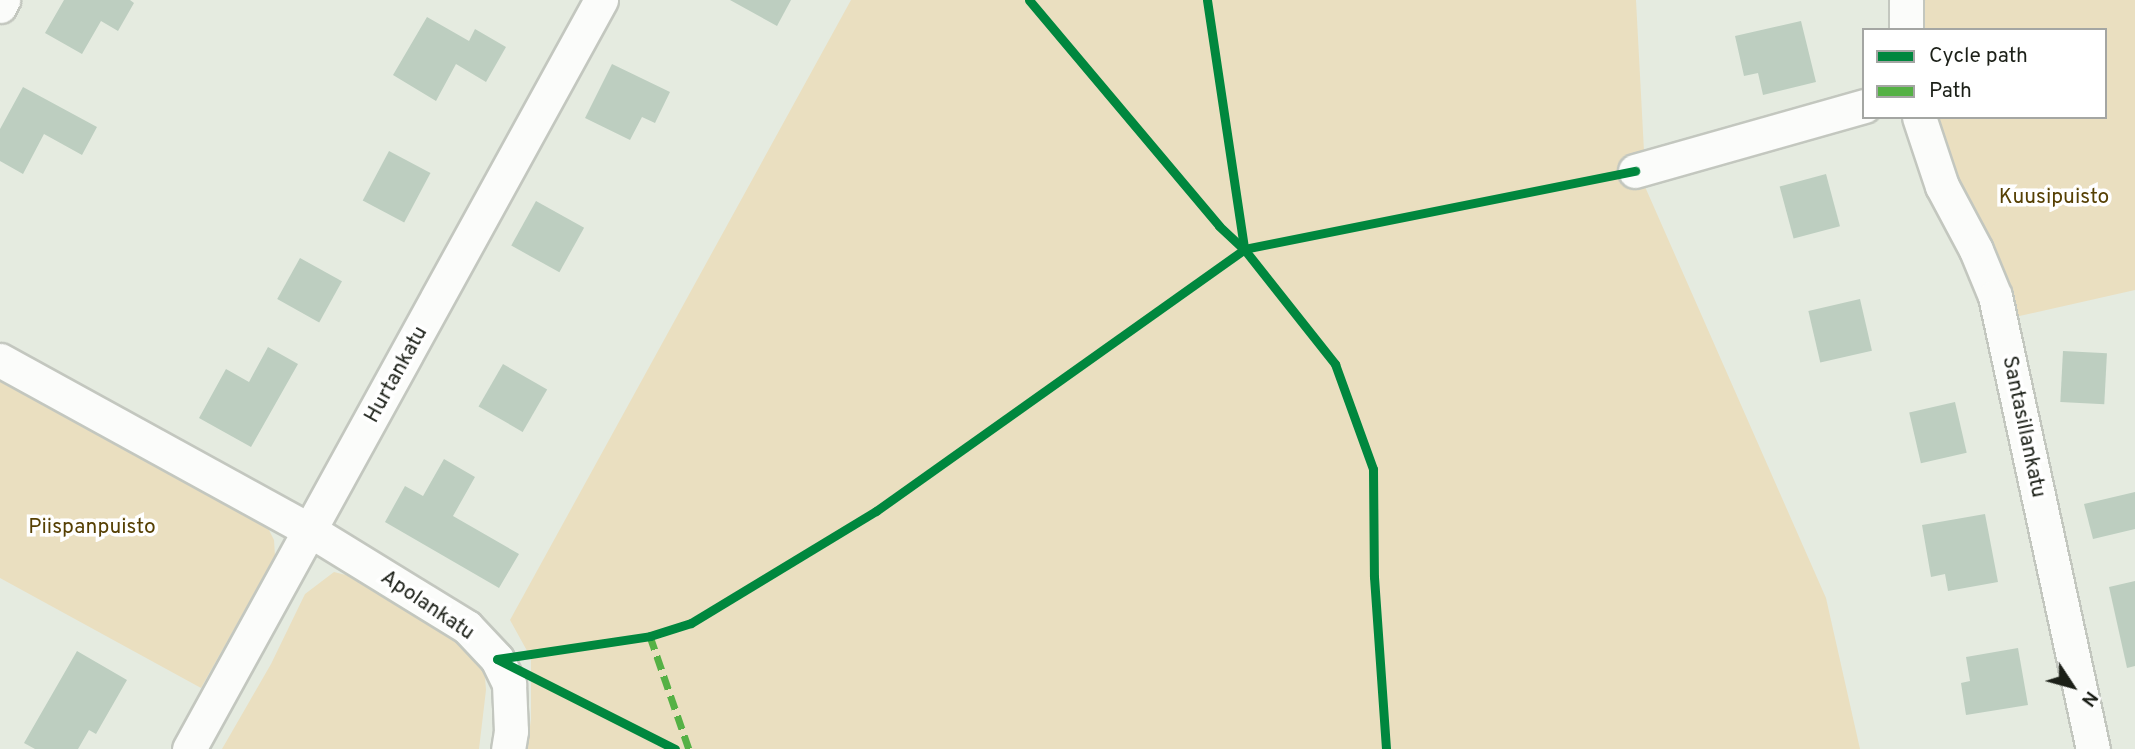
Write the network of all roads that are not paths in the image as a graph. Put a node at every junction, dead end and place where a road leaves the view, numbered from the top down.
1 (3, 0) edge
2 (601, 0) edge
3 (1906, 0) edge
4 (0, 6) edge
5 (1906, 28) edge
6 (1862, 107) edge
7 (1920, 119) edge
8 (1635, 171) dead end
9 (0, 360) edge
10 (311, 531) junction
11 (189, 749) edge
12 (508, 749) edge
13 (2093, 749) edge

1 - 4 street
2 - 10 street, Hurtankatu
3 - 5 street
6 - 8 street
7 - 13 street, Santasillankatu
9 - 10 street
10 - 11 street, Hurtankatu
10 - 12 street, Apolankatu

